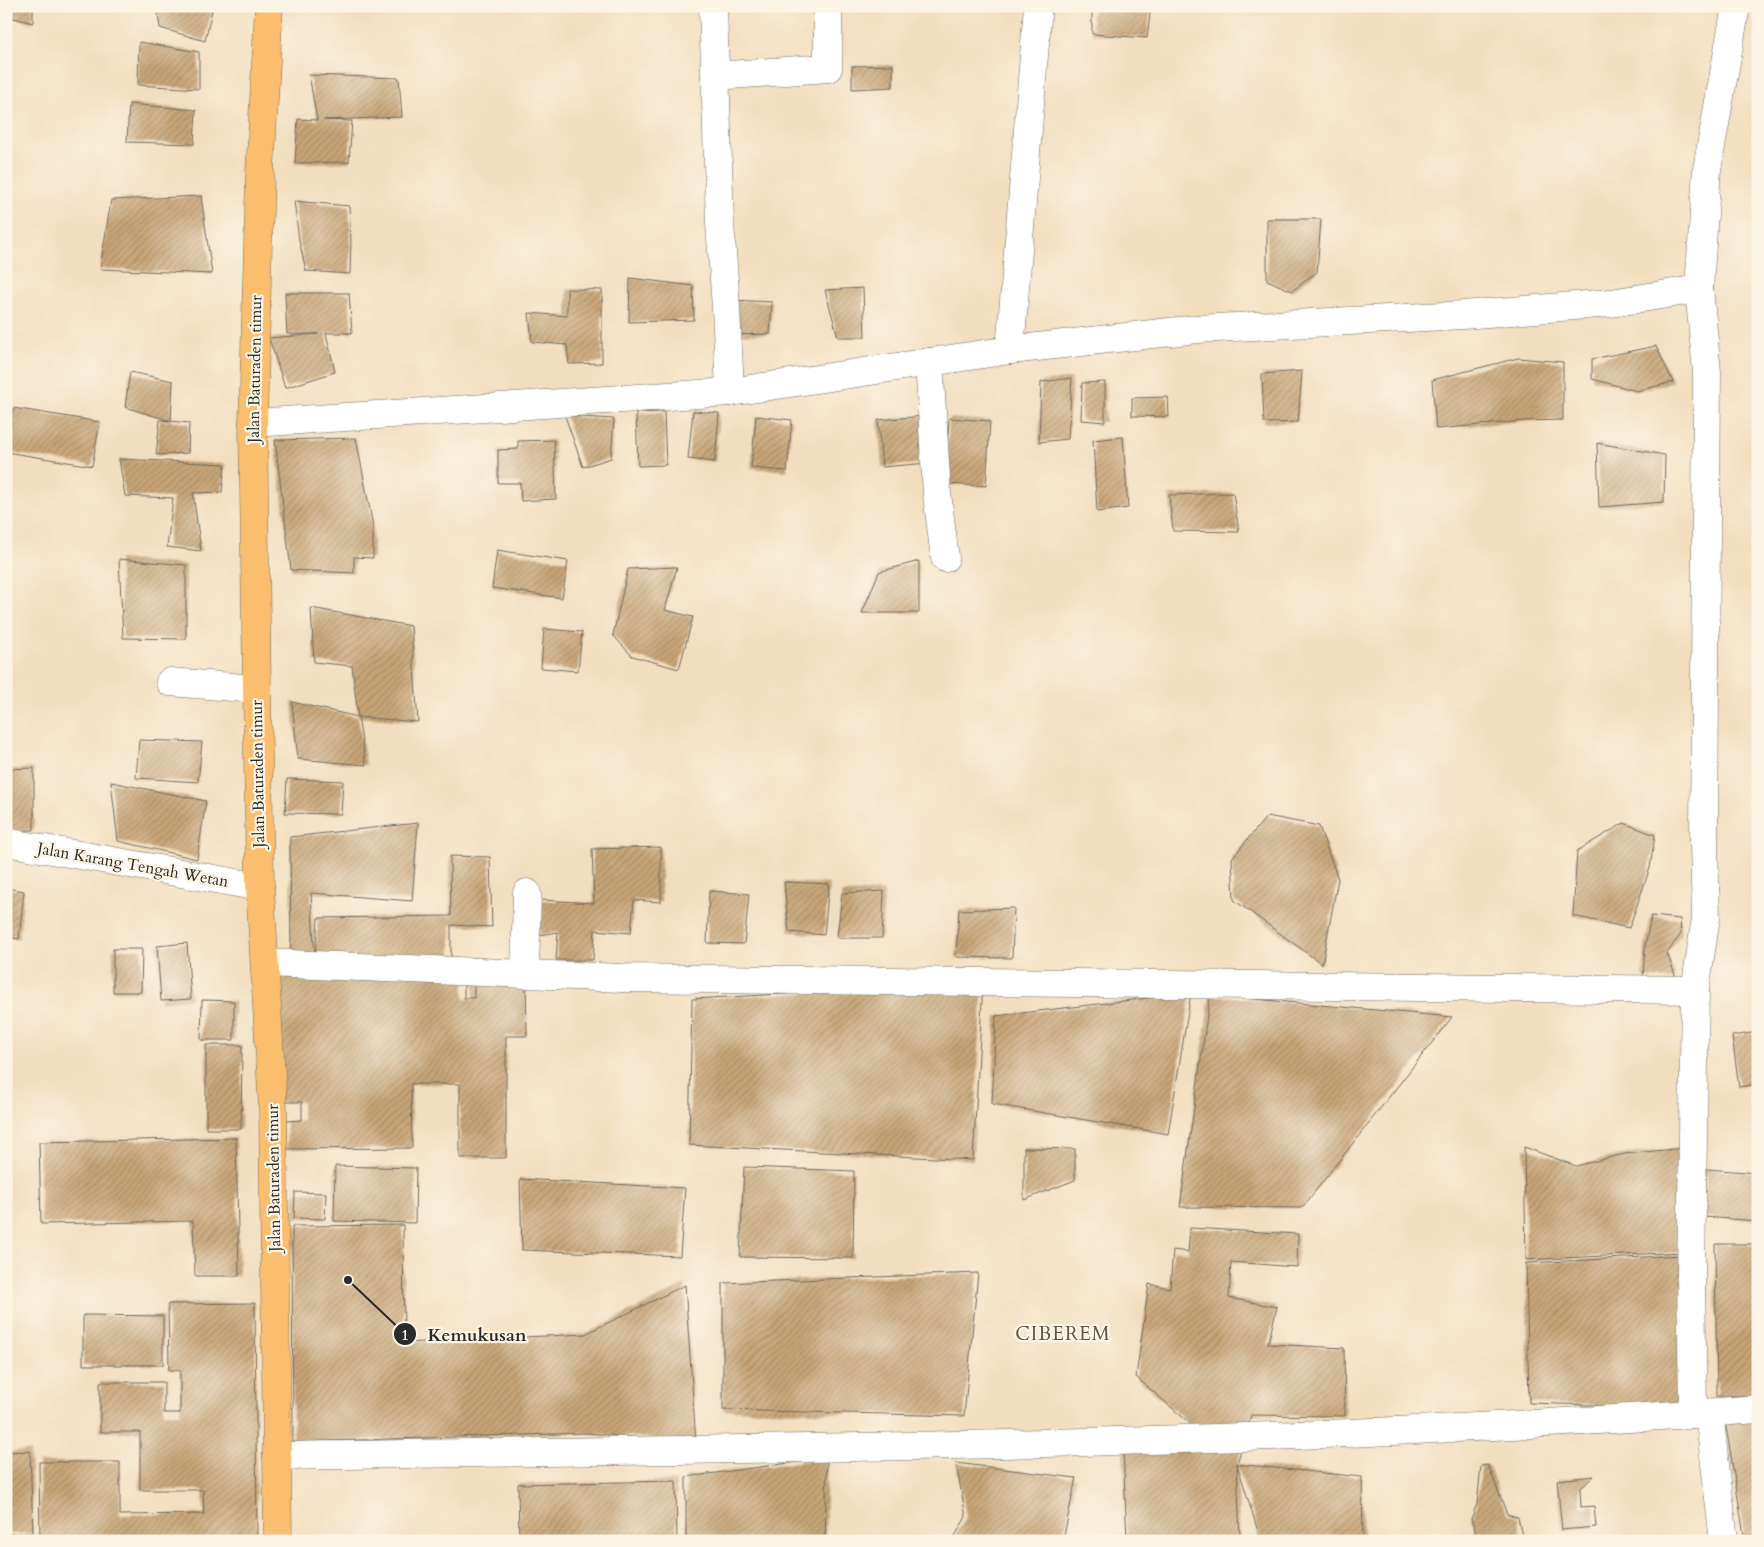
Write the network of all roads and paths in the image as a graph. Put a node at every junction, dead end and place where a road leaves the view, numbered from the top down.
1 (269, 6) edge
2 (828, 6) edge
3 (1038, 6) edge
4 (1736, 6) edge
5 (713, 7) edge
6 (715, 76) junction
7 (1699, 289) junction
8 (1010, 350) junction
9 (929, 362) junction
10 (730, 392) junction
11 (253, 423) junction
12 (945, 558) dead end
13 (170, 682) dead end
14 (257, 690) junction
15 (6, 842) edge
16 (260, 888) junction
17 (526, 893) dead end
18 (266, 963) junction
19 (525, 973) junction
20 (1695, 990) junction
21 (1758, 1409) edge
22 (1701, 1414) junction
23 (277, 1456) junction
24 (278, 1541) edge
25 (1724, 1541) edge

1 - 11 main road, Jalan Baturaden timur
2 - 6 street
3 - 8 street
4 - 7 street
5 - 6 street
6 - 10 street
7 - 8 street
7 - 20 street
8 - 9 street
9 - 10 street
9 - 12 street
10 - 11 street
11 - 14 main road, Jalan Baturaden timur
13 - 14 street
14 - 16 main road, Jalan Baturaden timur
15 - 16 street, Jalan Karang Tengah Wetan
16 - 18 main road, Jalan Baturaden timur
17 - 19 street
18 - 19 street
18 - 23 main road, Jalan Baturaden timur
19 - 20 street
20 - 22 street
21 - 22 street
22 - 23 street
22 - 25 street
23 - 24 main road, Jalan Baturaden timur

